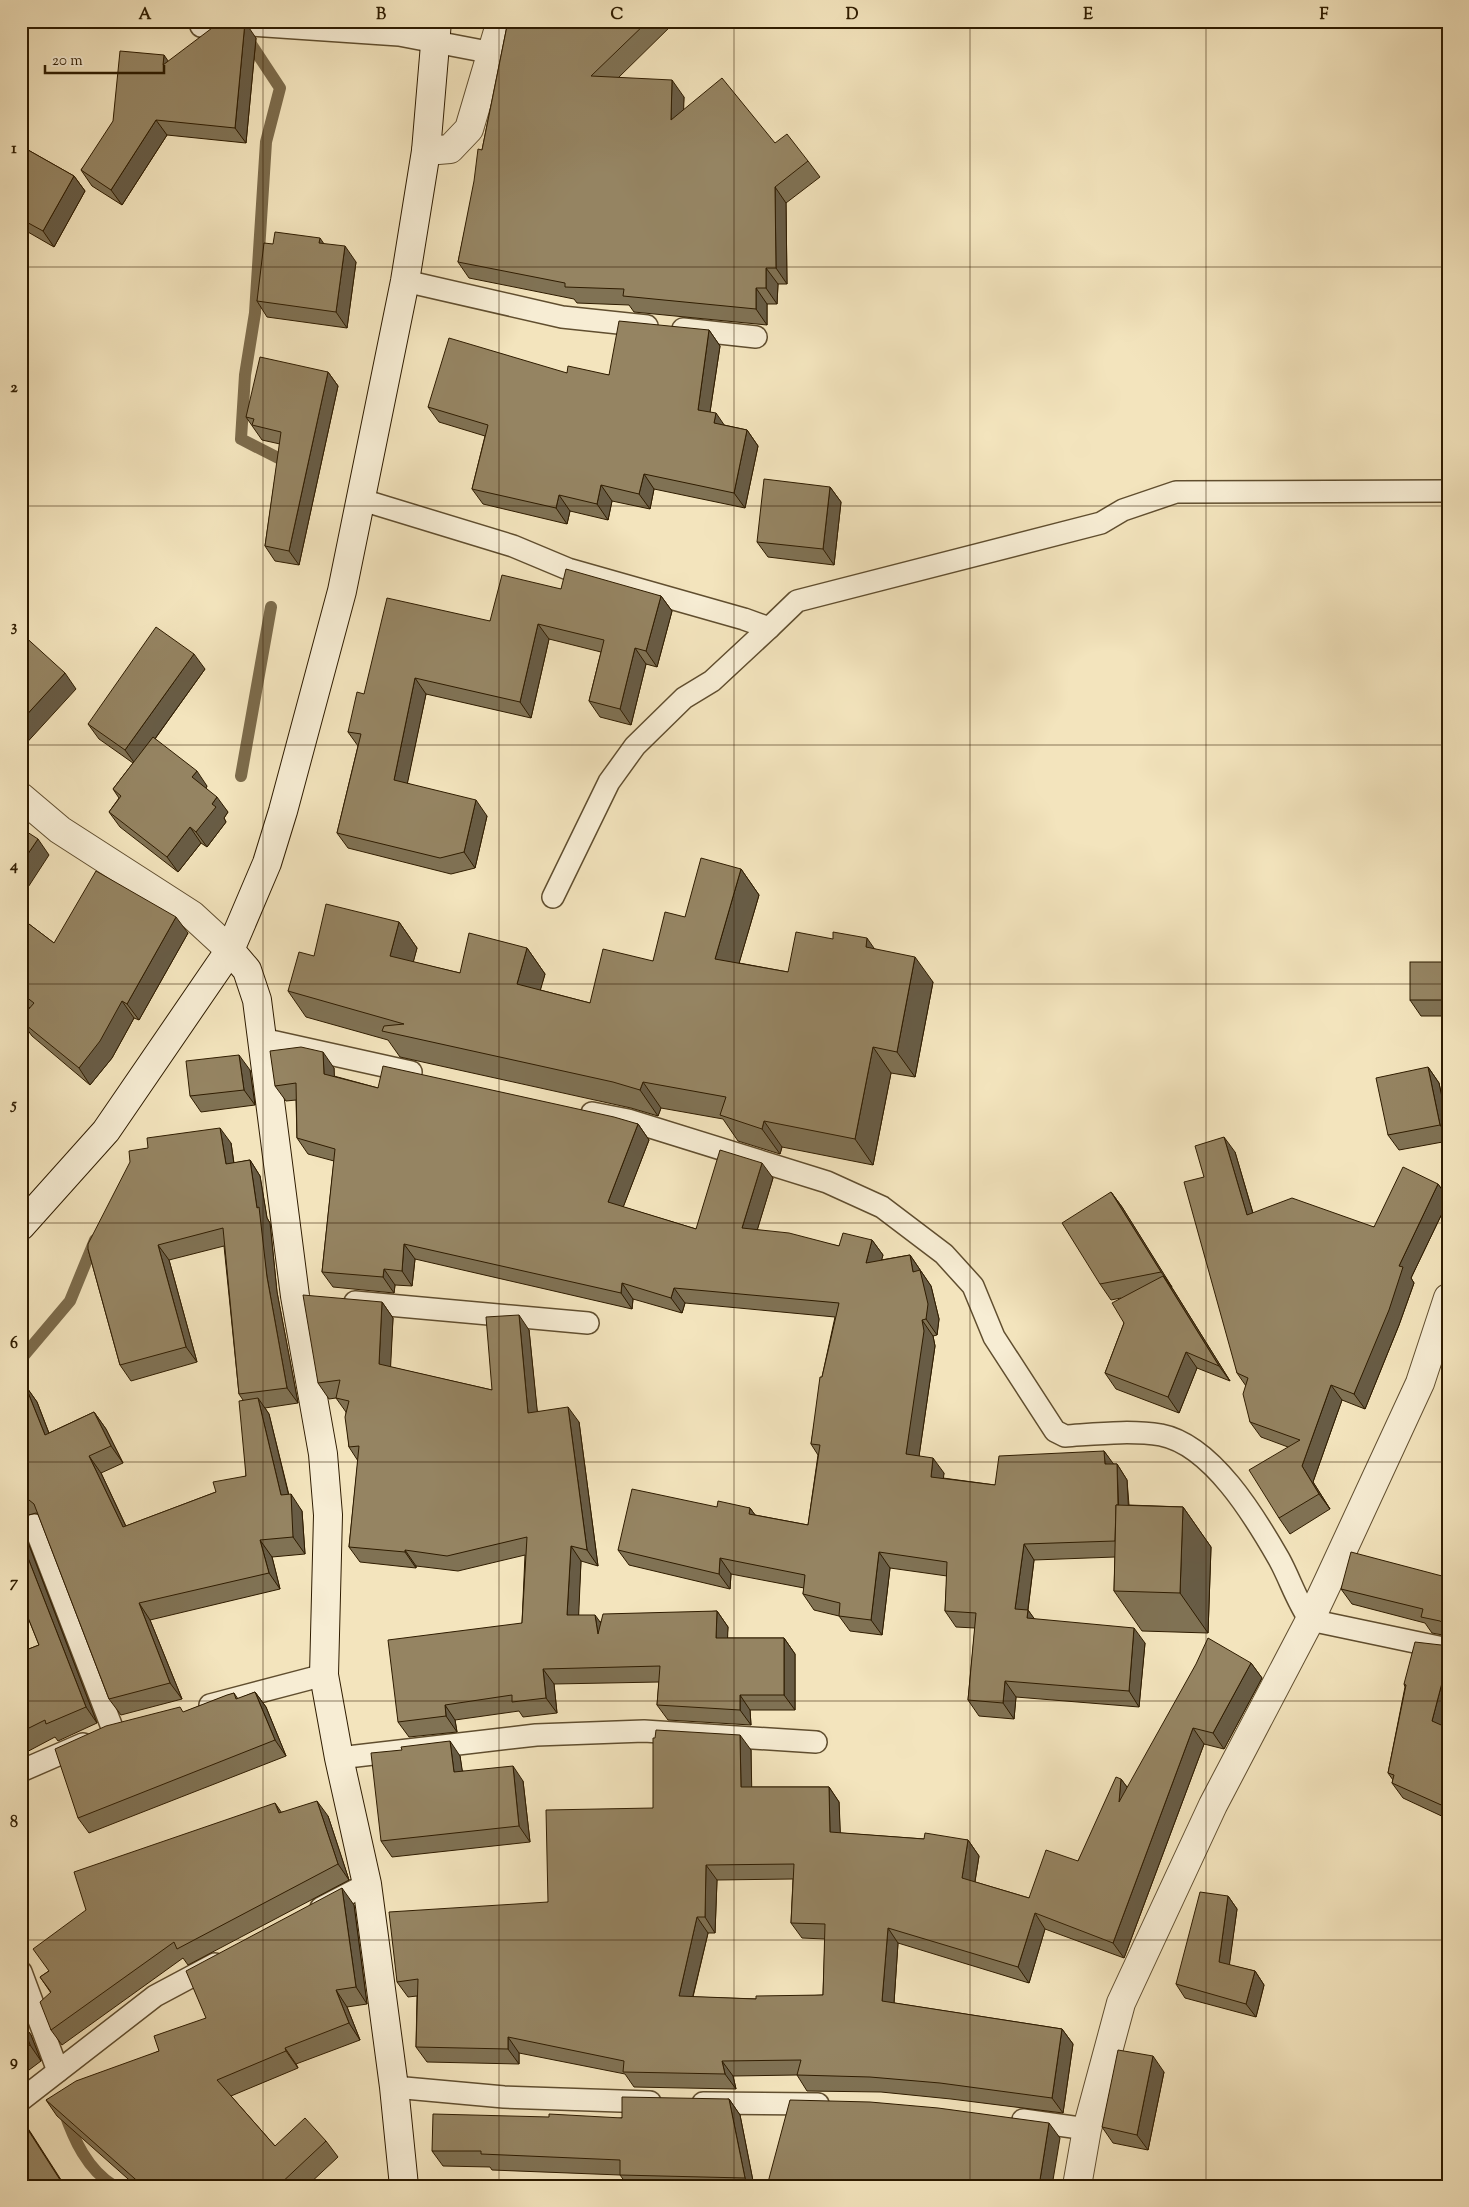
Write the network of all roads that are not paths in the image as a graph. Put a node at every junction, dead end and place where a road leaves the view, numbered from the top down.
1 (501, 21) edge
2 (202, 26) dead end
3 (436, 32) edge
4 (493, 53) junction
5 (426, 151) junction
6 (405, 281) junction
7 (756, 337) dead end
8 (1448, 491) edge
9 (359, 499) junction
10 (769, 628) junction
11 (21, 796) edge
12 (553, 897) dead end
13 (230, 950) junction
14 (262, 1039) junction
15 (435, 1078) edge
16 (570, 1108) edge
17 (21, 1226) edge
18 (314, 1298) junction
19 (1448, 1298) edge
20 (588, 1323) dead end
21 (21, 1529) edge
22 (1310, 1620) junction
23 (1448, 1649) edge
24 (324, 1675) junction
25 (190, 1710) edge
26 (816, 1742) dead end
27 (339, 1758) junction
28 (21, 1771) edge
29 (367, 1884) junction
30 (305, 1916) edge
31 (234, 1954) edge
32 (21, 1972) edge
33 (58, 2071) junction
34 (394, 2087) junction
35 (21, 2100) edge
36 (842, 2104) edge
37 (999, 2117) edge
38 (1087, 2129) junction
39 (404, 2186) edge
40 (1077, 2186) edge

1 - 4 main road
2 - 3 lane
3 - 4 lane
3 - 5 main road
4 - 5 main road
5 - 6 main road
6 - 7 lane
6 - 9 main road
8 - 10 lane
9 - 10 lane
9 - 13 main road
10 - 12 lane
11 - 13 main road
13 - 14 main road
13 - 17 main road
14 - 15 lane
14 - 18 main road
16 - 22 lane
18 - 20 lane
18 - 24 main road
19 - 22 main road
21 - 28 lane
22 - 23 lane
22 - 38 main road
24 - 25 lane
24 - 27 main road
26 - 27 lane
27 - 29 main road
29 - 30 lane
29 - 34 main road
31 - 33 lane
32 - 33 lane
33 - 35 lane
34 - 36 lane
34 - 39 main road
37 - 38 lane
38 - 40 main road

